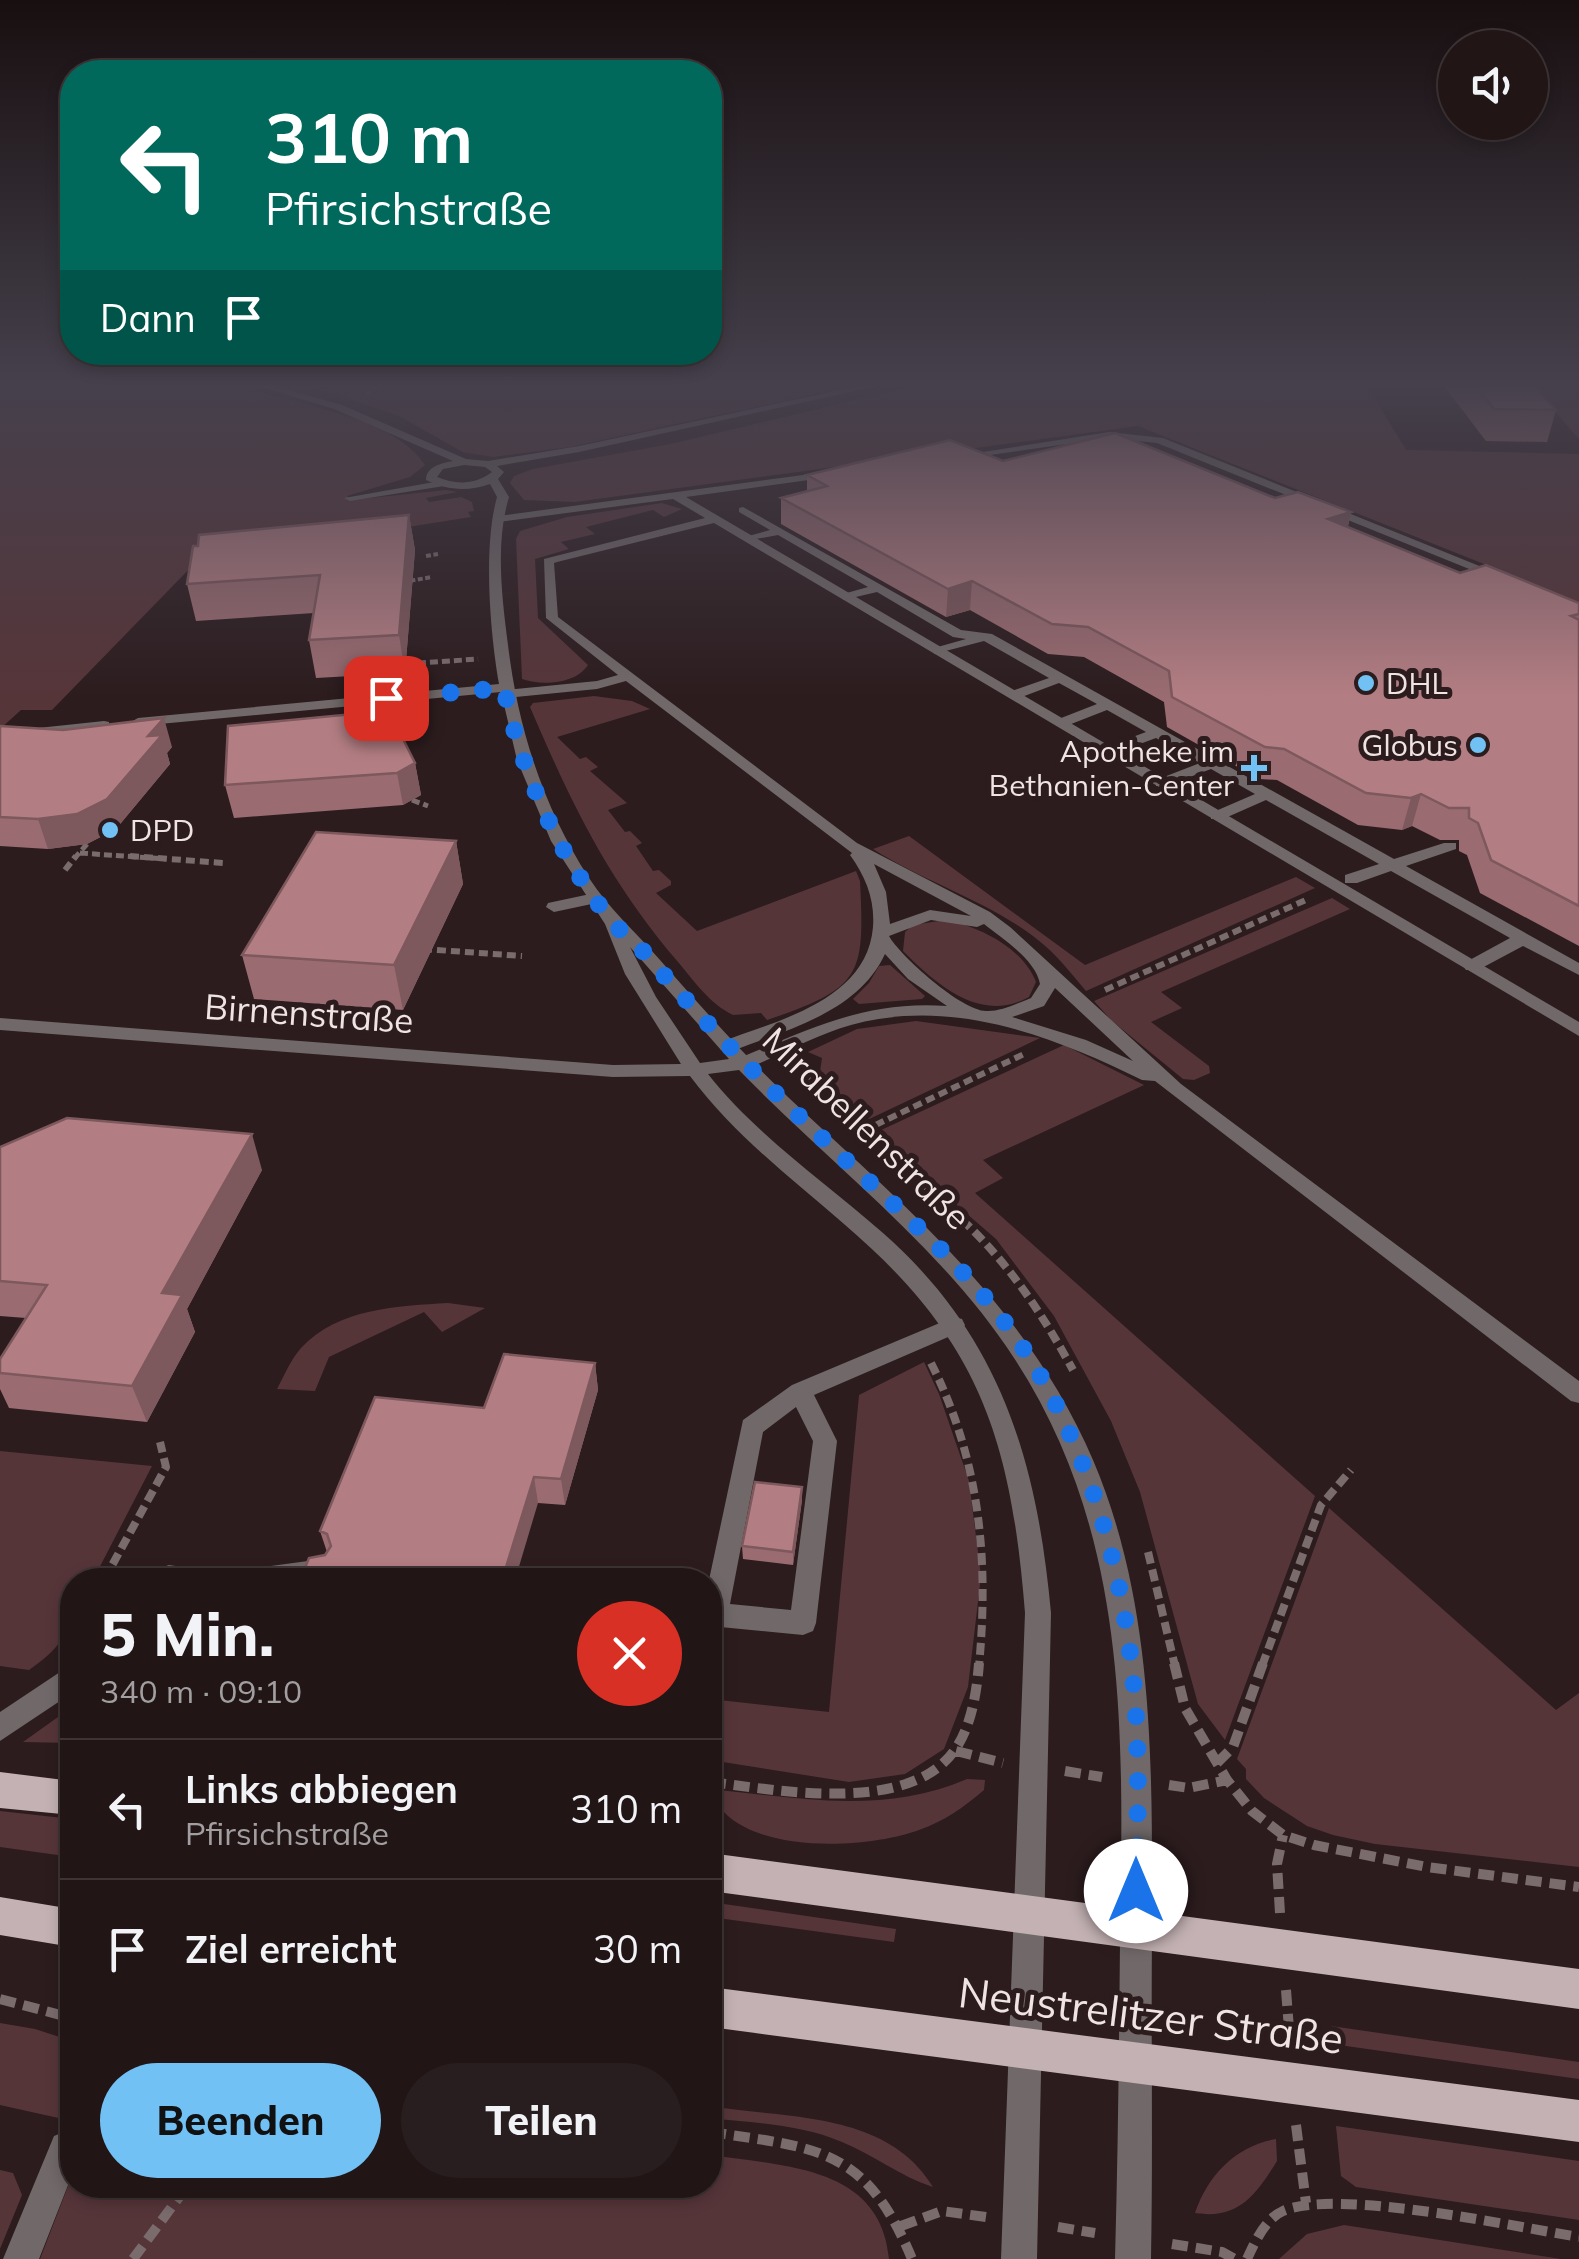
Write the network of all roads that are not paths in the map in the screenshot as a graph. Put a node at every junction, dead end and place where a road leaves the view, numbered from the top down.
1 (389, 487) edge
2 (416, 487) edge
3 (469, 487) edge
4 (500, 487) edge
5 (739, 487) edge
6 (1278, 487) edge
7 (371, 494) junction
8 (676, 496) junction
9 (350, 498) dead end
10 (492, 508) junction
11 (743, 510) dead end
12 (716, 519) junction
13 (780, 531) junction
14 (749, 539) junction
15 (873, 583) junction
16 (1524, 586) edge
17 (848, 597) junction
18 (1017, 636) edge
19 (992, 640) junction
20 (939, 652) junction
21 (626, 677) junction
22 (1061, 678) junction
23 (505, 691) junction
24 (1014, 696) junction
25 (1108, 705) junction
26 (1061, 723) junction
27 (38, 732) edge
28 (1157, 733) junction
29 (1108, 751) junction
30 (1211, 764) junction
31 (1161, 783) junction
32 (1266, 794) junction
33 (1217, 816) junction
34 (851, 846) junction
35 (1450, 846) dead end
36 (1392, 865) junction
37 (1351, 879) dead end
38 (594, 898) junction
39 (554, 907) dead end
40 (613, 923) junction
41 (1004, 930) junction
42 (883, 936) junction
43 (1522, 938) junction
44 (1472, 966) junction
45 (1046, 967) junction
46 (1579, 970) edge
47 (980, 1016) junction
48 (0, 1024) edge
49 (1579, 1030) edge
50 (736, 1055) junction
51 (694, 1070) junction
52 (1174, 1088) junction
53 (954, 1325) junction
54 (800, 1391) junction
55 (1579, 1394) edge
56 (722, 1568) edge
57 (722, 1615) edge
58 (60, 1686) edge
59 (0, 1728) edge
60 (0, 1790) edge
61 (60, 1797) edge
62 (722, 1866) edge
63 (1029, 1913) junction
64 (0, 1916) edge
65 (60, 1926) edge
66 (1136, 1928) junction
67 (1579, 1989) edge
68 (722, 2008) edge
69 (1025, 2046) junction
70 (1135, 2060) junction
71 (1579, 2121) edge
72 (60, 2163) edge
73 (1133, 2249) edge
74 (21, 2259) edge
75 (1019, 2259) edge

1 - 7 street
2 - 7 street
3 - 10 street
4 - 10 street, Mirabellenstraße
5 - 8 street
6 - 16 street
7 - 9 street
8 - 10 street
8 - 12 street
10 - 23 street, Mirabellenstraße
11 - 13 street
12 - 14 street
12 - 21 street
13 - 14 street
13 - 15 street
14 - 17 street
15 - 17 street
15 - 19 street
17 - 20 street
18 - 19 street
19 - 20 street
19 - 22 street
20 - 24 street
21 - 23 street
21 - 34 street
22 - 24 street
22 - 25 street
23 - 27 street
23 - 38 street, Mirabellenstraße
24 - 26 street
25 - 26 street
25 - 28 street
26 - 29 street
28 - 29 street
28 - 30 street
29 - 31 street
30 - 31 street
30 - 32 street
31 - 33 street
32 - 33 street
32 - 36 street
33 - 44 street
34 - 41 street
34 - 42 street
35 - 36 street
36 - 37 street
36 - 43 street
38 - 39 street
38 - 40 street, Mirabellenstraße
40 - 50 street, Mirabellenstraße
40 - 51 street, Mirabellenstraße
41 - 42 street
41 - 45 street
42 - 47 street
42 - 50 street
43 - 44 street
43 - 46 street
44 - 49 street
45 - 47 street
45 - 52 street
47 - 50 street
47 - 52 street
48 - 51 street, Birnenstraße
50 - 51 street, Birnenstraße
50 - 66 street, Mirabellenstraße
51 - 53 street, Mirabellenstraße
52 - 55 street
53 - 54 street
53 - 63 street, Mirabellenstraße
54 - 56 street
54 - 57 street
58 - 59 street
60 - 61 main road
62 - 63 main road
63 - 66 main road
63 - 69 street, Mirabellenstraße
64 - 65 main road
66 - 67 main road
66 - 70 street, Mirabellenstraße
68 - 69 main road, Neustrelitzer Straße
69 - 70 main road, Neustrelitzer Straße
69 - 75 street, Mirabellenstraße
70 - 71 main road, Neustrelitzer Straße
70 - 73 street, Mirabellenstraße
72 - 74 street

